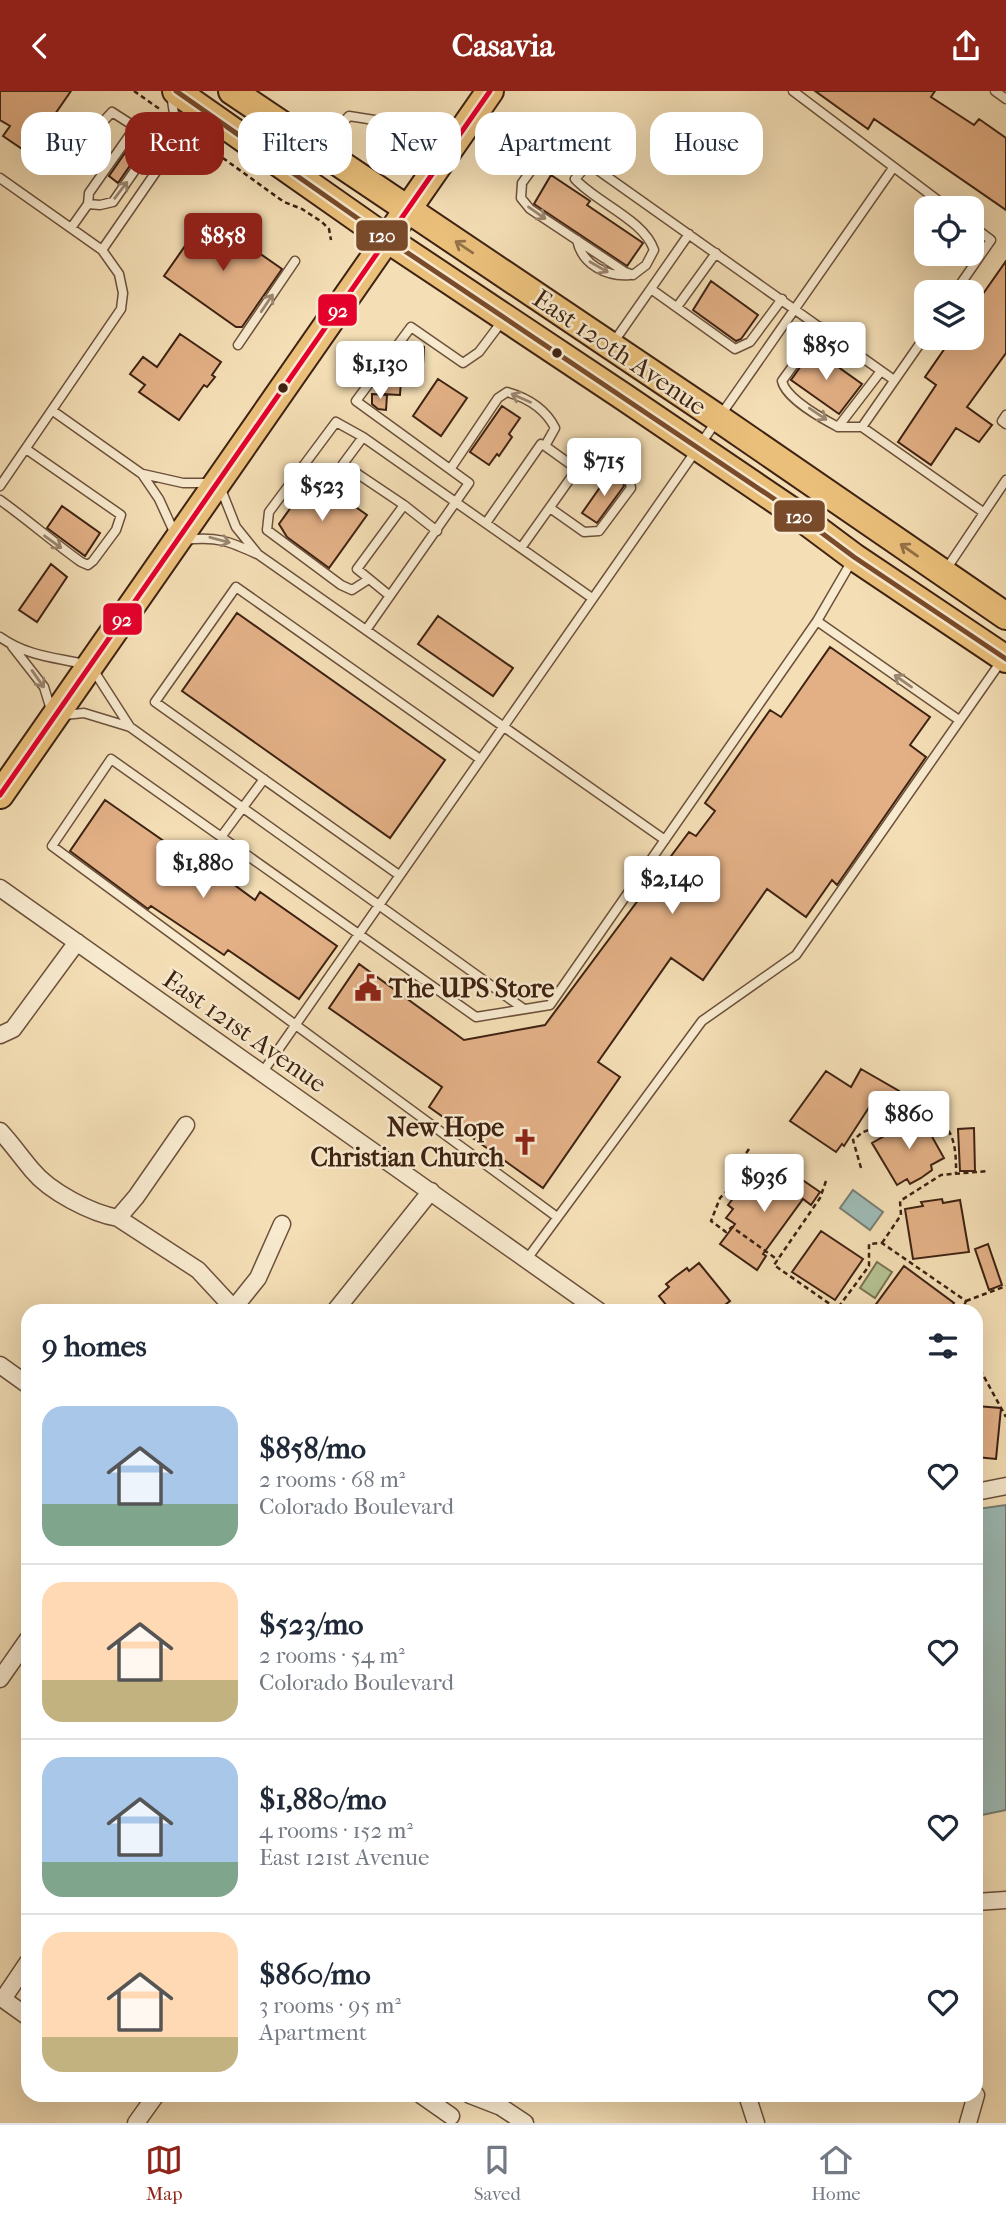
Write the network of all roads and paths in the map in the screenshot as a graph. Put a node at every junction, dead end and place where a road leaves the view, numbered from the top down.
1 (134, 91) edge
2 (170, 91) edge
3 (232, 91) edge
4 (490, 91) edge
5 (793, 91) edge
6 (995, 91) edge
7 (1006, 99) edge
8 (171, 102) edge
9 (173, 112) edge
10 (262, 112) edge
11 (224, 134) edge
12 (237, 134) junction
13 (125, 142) edge
14 (224, 160) edge
15 (589, 163) joint
16 (893, 168) junction
17 (352, 173) edge
18 (131, 175) edge
19 (154, 175) edge
20 (606, 175) edge
21 (0, 178) edge
22 (932, 196) edge
23 (88, 204) junction
24 (408, 209) junction
25 (71, 228) junction
26 (689, 234) junction
27 (984, 235) edge
28 (387, 239) junction
29 (331, 240) dead end
30 (102, 250) junction
31 (984, 250) edge
32 (716, 253) junction
33 (295, 261) dead end
34 (651, 289) junction
35 (782, 299) junction
36 (677, 307) junction
37 (795, 308) junction
38 (505, 318) junction
39 (821, 327) junction
40 (238, 345) dead end
41 (611, 346) junction
42 (915, 350) edge
43 (881, 370) junction
44 (894, 380) junction
45 (53, 411) junction
46 (1006, 415) edge
47 (718, 418) junction
48 (1006, 424) edge
49 (838, 427) junction
50 (862, 427) junction
51 (363, 437) junction
52 (545, 446) junction
53 (698, 447) junction
54 (26, 449) junction
55 (451, 468) junction
56 (577, 469) junction
57 (142, 474) junction
58 (1006, 480) edge
59 (218, 482) junction
60 (0, 486) edge
61 (0, 500) edge
62 (457, 503) junction
63 (404, 505) junction
64 (550, 508) junction
65 (983, 512) junction
66 (486, 523) junction
67 (437, 531) junction
68 (178, 540) junction
69 (522, 548) junction
70 (259, 555) junction
71 (855, 557) junction
72 (943, 573) junction
73 (369, 579) junction
74 (390, 596) junction
75 (592, 598) junction
76 (1006, 617) edge
77 (817, 621) junction
78 (366, 630) junction
79 (0, 637) edge
80 (12, 646) junction
81 (1005, 658) edge
82 (91, 666) junction
83 (54, 718) junction
84 (959, 720) junction
85 (503, 726) junction
86 (130, 727) junction
87 (480, 759) junction
88 (264, 779) junction
89 (0, 795) edge
90 (244, 808) junction
91 (221, 837) junction
92 (665, 840) junction
93 (400, 875) junction
94 (0, 888) edge
95 (379, 904) junction
96 (358, 934) junction
97 (77, 942) junction
98 (524, 1009) junction
99 (295, 1024) junction
100 (0, 1035) edge
101 (262, 1073) junction
102 (186, 1125) dead end
103 (0, 1131) edge
104 (749, 1149) dead end
105 (861, 1168) dead end
106 (988, 1171) dead end
107 (956, 1174) junction
108 (825, 1181) dead end
109 (431, 1191) junction
110 (118, 1217) junction
111 (557, 1217) junction
112 (282, 1224) dead end
113 (882, 1243) junction
114 (527, 1259) junction
115 (778, 1260) junction
116 (1006, 1286) edge
117 (966, 1301) junction
118 (229, 1304) edge
119 (239, 1304) edge
120 (341, 1304) edge
121 (589, 1304) edge
122 (829, 1304) edge
123 (841, 1304) edge
124 (965, 1304) edge
125 (0, 1366) edge
126 (983, 1375) edge
127 (21, 1380) edge
128 (1006, 1417) edge
129 (1006, 1486) edge
130 (983, 1491) edge
131 (21, 1649) edge
132 (0, 1679) edge
133 (1006, 1900) edge
134 (983, 1902) edge
135 (21, 1971) edge
136 (1, 1998) edge
137 (21, 2012) edge
138 (145, 2102) edge
139 (429, 2102) edge
140 (459, 2102) edge
141 (488, 2102) edge
142 (749, 2102) edge
143 (975, 2102) edge
144 (449, 2119) edge
145 (136, 2123) edge
146 (525, 2123) edge
147 (756, 2123) edge
148 (968, 2123) edge

1 - 8 path
2 - 9 lane
3 - 10 main road, East 120th Avenue
4 - 24 main road
5 - 16 lane
6 - 7 lane
8 - 12 main road, East 120th Avenue
11 - 12 lane
12 - 28 main road, East 120th Avenue
13 - 23 lane
14 - 29 path
15 -> 15 lane
16 - 22 lane
16 - 37 lane
17 - 24 main road, East 120th Avenue
23 -> 18 lane
19 - 30 lane
20 - 26 lane
21 - 25 lane
23 - 25 lane
24 - 28 main road
41 -> 24 main road, East 120th Avenue
25 - 30 lane
26 - 32 lane
26 - 34 lane
27 - 31 lane
28 - 38 main road, East 120th Avenue
28 - 59 main road
30 - 45 lane
32 - 35 lane
32 - 36 lane
40 -> 33 lane
34 - 36 lane
34 - 41 lane
35 - 36 lane
35 - 37 lane
37 - 39 lane
37 - 47 lane
38 - 53 main road, East 120th Avenue
38 - 55 lane
39 - 43 lane
39 -> 49 lane
41 - 47 main road, East 120th Avenue
42 - 44 lane
43 - 44 lane
43 - 49 lane
44 - 50 lane
45 - 54 lane
45 - 57 lane
46 - 48 lane
47 - 53 lane
72 -> 47 main road, East 120th Avenue
49 - 50 lane
50 - 65 lane
51 - 62 lane
51 - 63 lane
51 - 73 lane
52 -> 55 lane
52 - 56 lane
52 - 66 lane
53 - 71 main road, East 120th Avenue
53 - 75 lane
54 - 60 lane
61 -> 54 lane
55 - 62 lane
56 - 64 lane
56 - 64 lane
57 - 59 lane
57 - 68 lane
58 - 65 lane
59 - 68 main road
59 - 70 lane
62 - 66 lane
62 - 67 lane
63 - 67 lane
63 - 73 lane
64 - 69 lane
65 - 72 lane
66 - 69 lane
67 - 74 lane
68 -> 70 lane
68 - 82 main road
69 - 75 lane
70 - 78 lane
71 - 77 lane
71 - 81 main road, East 120th Avenue
72 - 76 main road, East 120th Avenue
73 - 74 lane
74 - 78 lane
75 - 85 lane
84 -> 77 lane
77 - 92 lane
78 - 85 lane
79 - 80 lane
80 - 82 lane
80 -> 83 lane
81 - 84 lane
82 - 83 main road
82 - 86 lane
83 - 86 lane
83 - 89 main road
84 - 111 lane
85 - 87 lane
85 - 92 lane
86 - 90 lane
87 - 88 lane
87 - 93 lane
88 - 90 lane
88 - 93 lane
90 - 91 lane
90 - 95 lane
91 - 96 lane
91 - 99 lane
92 - 98 lane
93 - 95 lane
94 - 97 street, East 121st Avenue
95 - 96 lane
95 - 98 lane
96 - 98 lane
96 - 99 lane
97 - 100 street
97 - 101 street, East 121st Avenue
99 - 101 lane
99 - 111 lane
101 - 109 street, East 121st Avenue
102 - 110 street
103 - 110 street
104 - 115 path
105 - 107 path
106 - 107 path
107 - 113 path
108 - 115 path
109 - 114 street, East 121st Avenue
109 - 120 street
110 - 118 street
111 - 114 lane
112 - 119 street
113 - 117 path
113 - 123 path
114 - 121 street, East 121st Avenue
115 - 122 path
116 - 117 path
117 - 124 path
125 - 127 street
126 - 128 path
129 - 130 street
131 - 132 street
133 - 134 street
135 - 136 street
136 - 137 street
138 - 145 street
139 - 144 street
140 - 144 street
141 - 146 street
142 - 147 street
143 - 148 street

